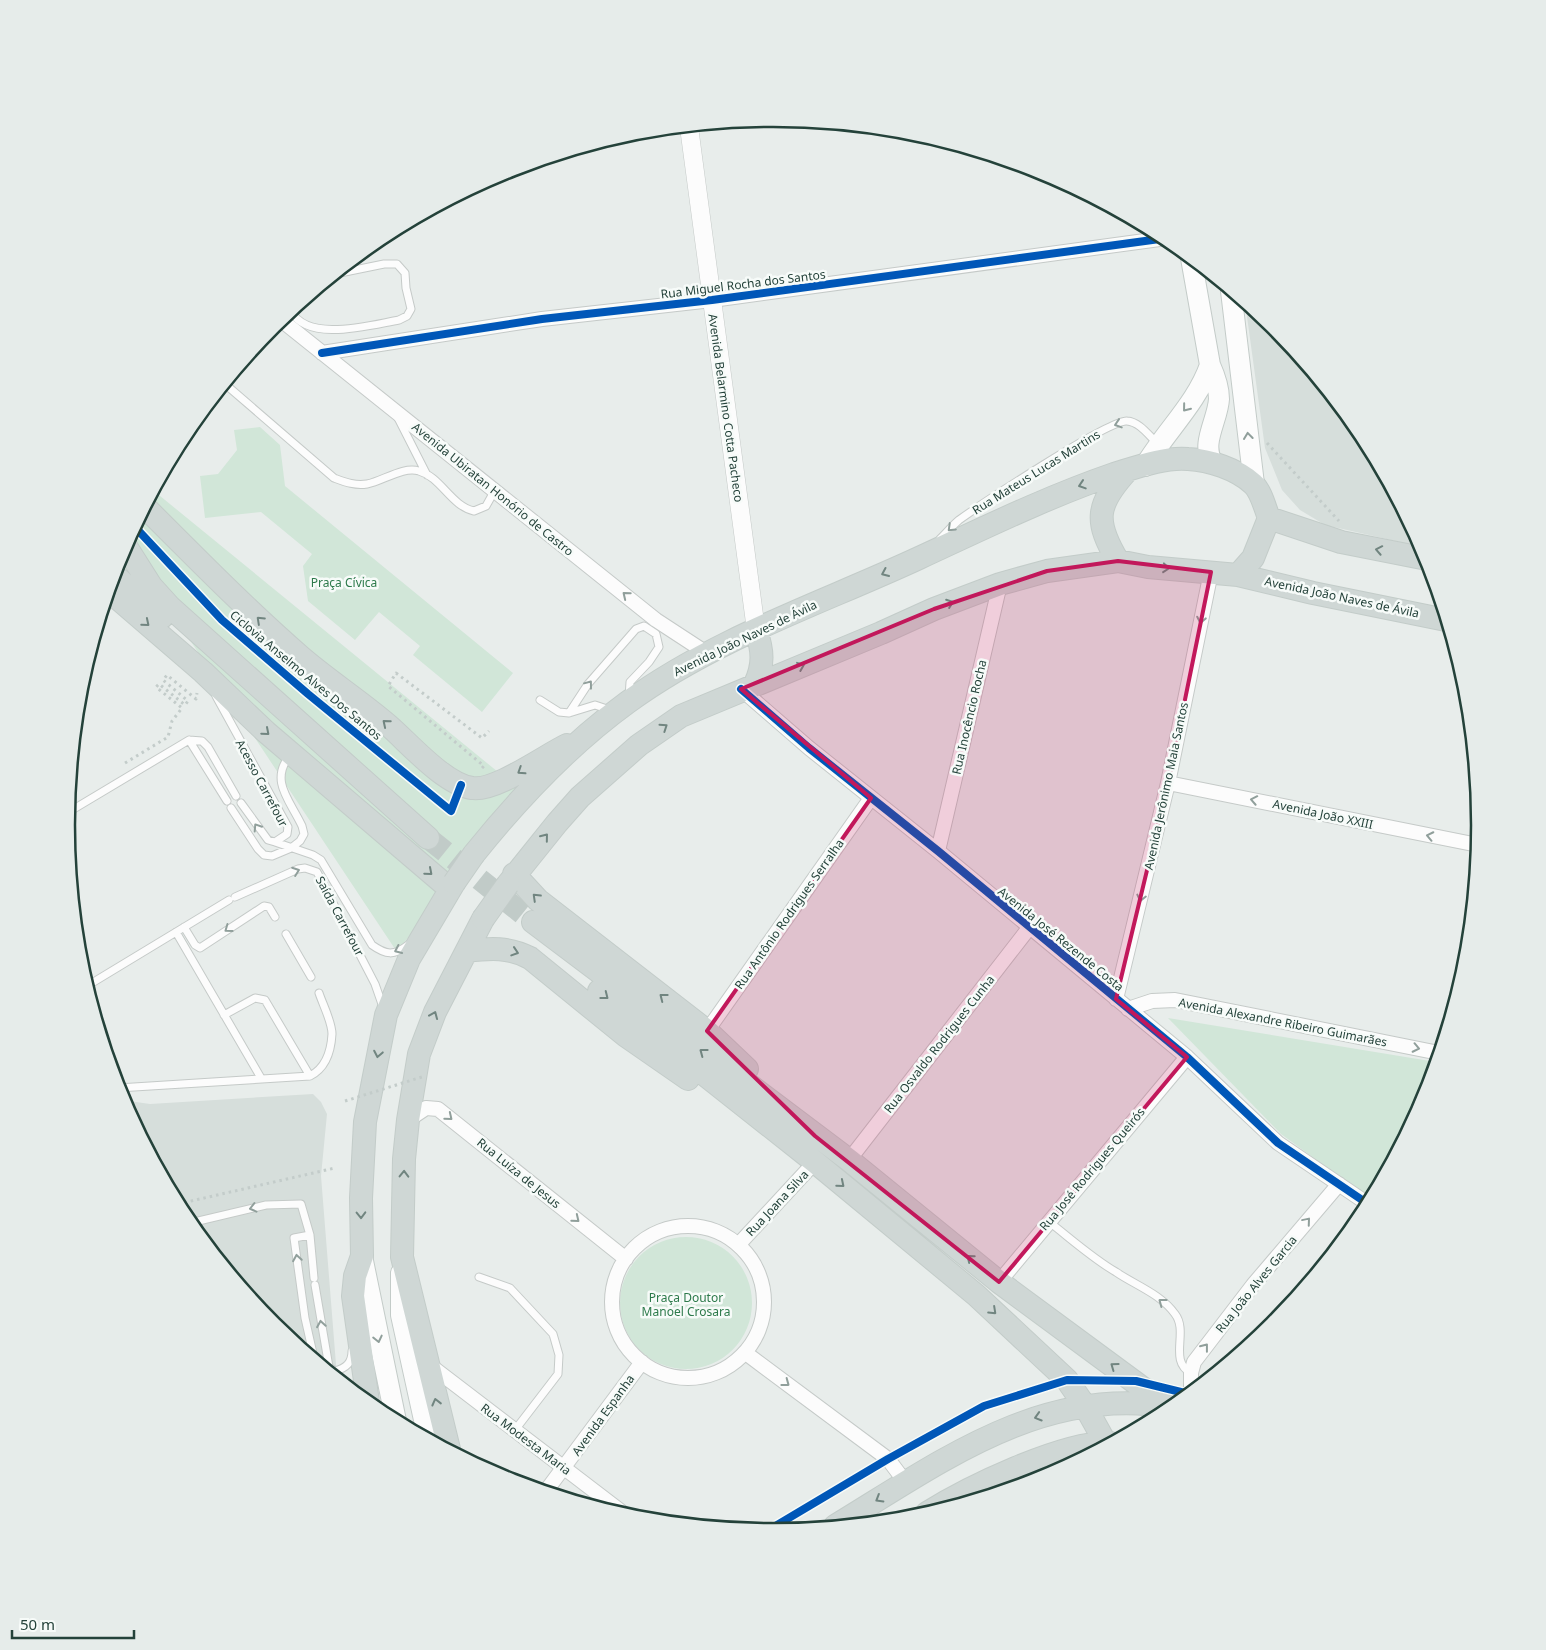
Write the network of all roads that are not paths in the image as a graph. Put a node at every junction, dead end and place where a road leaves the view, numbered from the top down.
1 (690, 132) edge
2 (1153, 240) edge
3 (1193, 267) edge
4 (347, 271) edge
5 (1232, 299) edge
6 (712, 300) junction
7 (296, 315) edge
8 (286, 324) edge
9 (322, 353) junction
10 (1210, 365) junction
11 (229, 388) edge
12 (394, 410) junction
13 (1158, 444) junction
14 (1213, 463) junction
15 (1136, 468) junction
16 (428, 475) junction
17 (1254, 484) junction
18 (495, 490) junction
19 (150, 511) edge
20 (1268, 518) junction
21 (130, 553) edge
22 (920, 557) junction
23 (1418, 557) edge
24 (1118, 561) junction
25 (1211, 572) junction
26 (1238, 575) junction
27 (120, 580) edge
28 (1000, 584) junction
29 (114, 595) edge
30 (1439, 619) edge
31 (656, 620) junction
32 (636, 629) junction
33 (756, 630) junction
34 (708, 654) junction
35 (203, 672) junction
36 (748, 687) junction
37 (578, 699) junction
38 (540, 700) dead end
39 (622, 706) junction
40 (590, 707) junction
41 (569, 713) junction
42 (189, 740) junction
43 (580, 740) junction
44 (292, 753) junction
45 (1168, 783) junction
46 (236, 796) dead end
47 (871, 798) junction
48 (227, 801) dead end
49 (241, 803) dead end
50 (231, 808) dead end
51 (75, 809) edge
52 (275, 842) junction
53 (1471, 844) edge
54 (291, 848) junction
55 (938, 851) junction
56 (511, 879) junction
57 (452, 886) junction
58 (275, 917) dead end
59 (433, 917) junction
60 (184, 927) junction
61 (529, 928) tunnel mouth
62 (1029, 928) junction
63 (176, 932) junction
64 (286, 934) dead end
65 (467, 951) junction
66 (311, 977) dead end
67 (93, 982) edge
68 (319, 993) dead end
69 (1116, 999) junction
70 (1128, 1009) junction
71 (224, 1015) junction
72 (386, 1015) junction
73 (707, 1031) junction
74 (1433, 1051) edge
75 (1186, 1056) junction
76 (310, 1076) junction
77 (261, 1078) junction
78 (126, 1087) edge
79 (408, 1120) junction
80 (806, 1142) junction
81 (849, 1160) junction
82 (815, 1162) junction
83 (1339, 1184) junction
84 (1361, 1199) edge
85 (199, 1221) edge
86 (1048, 1221) junction
87 (310, 1235) junction
88 (739, 1244) junction
89 (362, 1256) junction
90 (402, 1258) junction
91 (626, 1259) junction
92 (479, 1277) dead end
93 (999, 1282) junction
94 (354, 1296) junction
95 (312, 1349) edge
96 (747, 1354) junction
97 (327, 1361) edge
98 (426, 1362) junction
99 (642, 1362) junction
100 (337, 1370) edge
101 (1191, 1373) junction
102 (1191, 1384) edge
103 (367, 1392) edge
104 (1164, 1403) edge
105 (1086, 1406) junction
106 (1160, 1406) edge
107 (394, 1410) edge
108 (426, 1430) edge
109 (515, 1430) junction
110 (1105, 1439) edge
111 (447, 1442) edge
112 (1092, 1446) edge
113 (565, 1468) junction
114 (906, 1483) junction
115 (550, 1486) edge
116 (946, 1501) edge
117 (611, 1504) edge
118 (847, 1519) edge

1 - 6 street, Avenida Belarmino Cotta Pacheco
2 - 6 street, Rua Miguel Rocha dos Santos
3 - 10 main road
4 - 7 lane
17 -> 5 main road
6 - 9 street, Rua Miguel Rocha dos Santos
6 - 33 street, Avenida Belarmino Cotta Pacheco
8 - 9 street, Avenida Ubiratan Honório de Castro
9 - 12 street, Avenida Ubiratan Honório de Castro
10 -> 13 main road
10 - 14 main road
11 - 16 lane
12 - 16 lane
12 - 18 street, Avenida Ubiratan Honório de Castro
13 - 15 main road
13 -> 22 lane, Rua Mateus Lucas Martins
14 - 15 main road
14 - 17 main road
15 -> 22 main road, Avenida João Naves de Ávila
15 - 24 main road
16 - 18 lane
17 - 20 main road
31 -> 18 street, Avenida Ubiratan Honório de Castro
43 -> 19 main road
23 -> 20 main road
20 - 26 main road
21 - 27 main road
22 -> 33 main road, Avenida João Naves de Ávila
24 -> 25 main road
24 - 28 main road
25 - 26 main road
25 -> 45 street, Avenida Jerônimo Maia Santos
26 - 30 main road, Avenida João Naves de Ávila
36 -> 28 main road
28 - 55 street, Rua Inocêncio Rocha
29 -> 35 main road
31 - 32 lane
31 - 34 street, Avenida Ubiratan Honório de Castro
37 -> 32 lane
32 - 39 lane
33 - 34 main road, Avenida João Naves de Ávila
33 - 36 main road
34 - 39 main road, Avenida João Naves de Ávila
35 -> 44 main road
35 - 52 lane, Acesso Carrefour
36 - 47 street, Avenida José Rezende Costa
56 -> 36 main road
37 - 40 lane
37 - 41 lane
38 - 41 lane
39 - 40 lane
39 - 43 main road, Avenida João Naves de Ávila
40 - 41 lane
42 - 46 lane
42 - 48 lane
42 - 51 lane
43 - 57 main road, Avenida João Naves de Ávila, bridge
44 - 54 lane
44 -> 57 main road
53 -> 45 street, Avenida João XXIII
45 -> 69 street, Avenida Jerônimo Maia Santos
47 - 55 street, Avenida José Rezende Costa
47 - 73 street, Rua Antônio Rodrigues Serralha
52 -> 49 lane, Acesso Carrefour
50 - 54 lane
52 - 54 lane
59 -> 54 lane
55 - 62 street, Avenida José Rezende Costa
56 - 65 main road, bridge
73 -> 56 main road
57 - 59 main road, Avenida João Naves de Ávila
58 -> 60 lane
59 - 72 main road, Avenida João Naves de Ávila
60 - 63 lane
60 -> 72 lane, Saída Carrefour
61 - 80 main road
62 - 69 street, Avenida José Rezende Costa
62 - 81 street, Rua Osvaldo Rodrigues Cunha
63 - 67 lane
63 - 71 lane
64 - 66 lane
79 -> 65 main road
65 -> 80 main road
68 - 76 lane
69 - 70 street, Avenida José Rezende Costa
70 -> 74 street, Avenida Alexandre Ribeiro Guimarães
70 - 75 street, Avenida José Rezende Costa
71 - 76 lane
71 - 77 lane
72 -> 89 main road, Avenida João Naves de Ávila
73 - 80 main road
75 - 83 street, Avenida José Rezende Costa
75 - 86 street, Rua José Rodrigues Queirós
76 - 77 lane
77 - 78 lane
90 -> 79 main road
79 -> 91 street, Rua Luíza de Jesus
80 - 81 main road
80 - 82 main road
93 -> 81 main road
82 - 88 street, Rua Joana Silva
82 -> 105 main road
83 - 84 street, Avenida José Rezende Costa
101 -> 83 street, Rua João Alves Garcia
87 -> 85 lane
86 - 93 street, Rua José Rodrigues Queirós
101 -> 86 lane
95 -> 87 lane
97 -> 87 lane
88 - 91 street
88 - 96 street
89 - 94 main road, Avenida João Naves de Ávila
89 -> 107 main road, Avenida João Naves de Ávila
90 - 98 main road
90 - 108 main road
91 - 99 street
92 - 109 lane
104 -> 93 main road
94 -> 100 lane
94 - 103 main road, Avenida João Naves de Ávila
96 - 99 street
96 -> 114 street
98 - 109 street, Rua Modesta Maria
111 -> 98 main road
99 - 113 street, Avenida Espanha
101 - 102 street, Rua João Alves Garcia
105 - 106 main road
105 - 110 main road
105 -> 114 main road
109 - 113 street, Rua Modesta Maria
112 - 116 main road
113 - 115 street
113 - 117 street, Rua Modesta Maria
114 -> 118 main road

